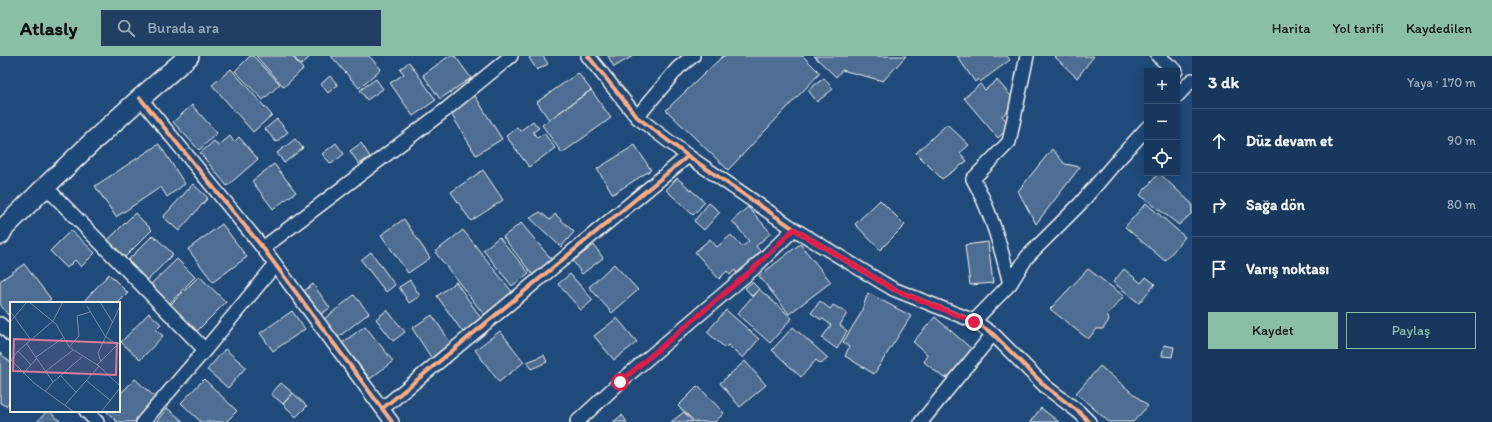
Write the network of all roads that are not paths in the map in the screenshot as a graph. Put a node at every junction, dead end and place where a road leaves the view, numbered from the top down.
1 (189, 56) edge
2 (511, 56) edge
3 (588, 56) edge
4 (693, 56) edge
5 (1027, 56) edge
6 (1158, 56) edge
7 (1173, 68) edge
8 (1180, 73) edge
9 (1191, 81) edge
10 (1180, 93) edge
11 (140, 98) junction
12 (637, 117) junction
13 (1144, 131) edge
14 (688, 156) junction
15 (45, 186) junction
16 (794, 229) junction
17 (0, 235) edge
18 (263, 248) junction
19 (275, 265) junction
20 (1010, 284) junction
21 (974, 322) junction
22 (0, 324) edge
23 (10, 334) edge
24 (992, 334) junction
25 (205, 350) junction
26 (382, 408) junction
27 (87, 412) edge
28 (97, 422) edge
29 (143, 422) edge
30 (392, 422) edge
31 (577, 422) edge
32 (921, 422) edge
33 (1089, 422) edge

1 - 11 street
2 - 18 street
3 - 12 street
4 - 12 street
5 - 20 street
6 - 7 street
8 - 9 street
9 - 10 street
11 - 15 street
11 - 18 street
12 - 14 street
13 - 20 street
14 - 16 street
14 - 26 street
15 - 17 street
15 - 25 street
16 - 21 street
16 - 31 street
18 - 19 street
19 - 25 street
19 - 26 street
20 - 21 street
21 - 24 street
22 - 23 street
24 - 32 street
24 - 33 street
25 - 29 street
26 - 30 street
27 - 28 street

